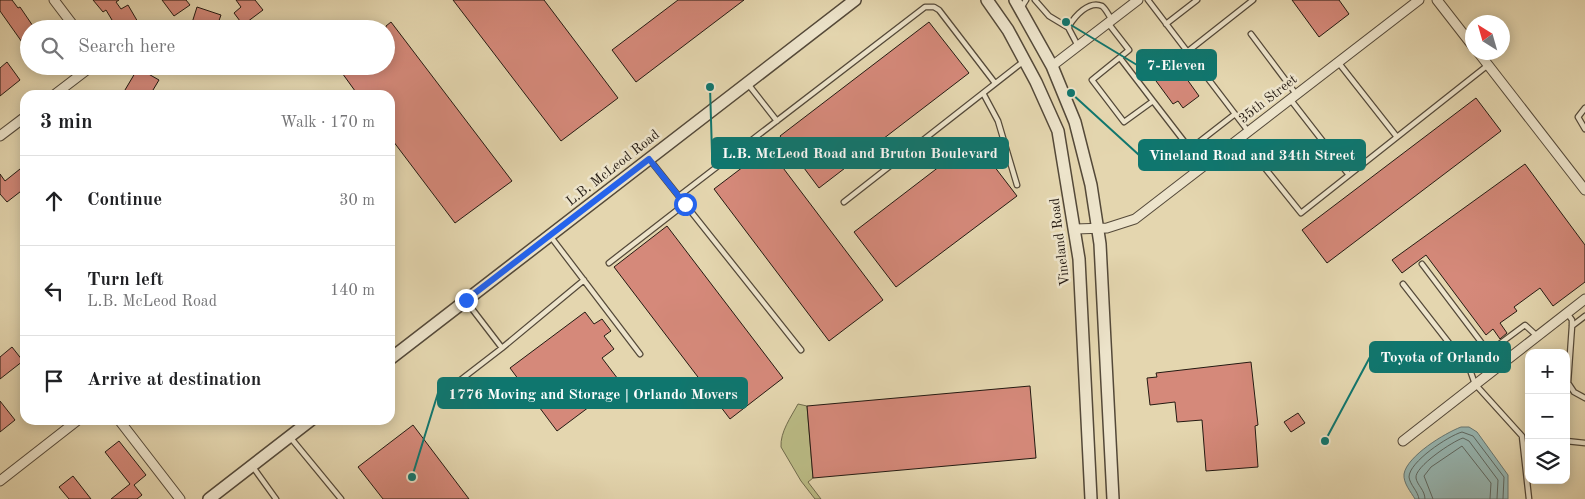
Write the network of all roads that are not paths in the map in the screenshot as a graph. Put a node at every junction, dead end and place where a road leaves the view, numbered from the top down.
1 (54, 0) edge
2 (855, 0) edge
3 (987, 0) edge
4 (1035, 0) edge
5 (1138, 0) edge
6 (1148, 0) edge
7 (1197, 0) edge
8 (1253, 0) edge
9 (1419, 0) edge
10 (1438, 0) edge
11 (1020, 3) edge
12 (69, 20) edge
13 (1110, 22) junction
14 (1166, 24) junction
15 (1069, 28) junction
16 (1250, 34) dead end
17 (1465, 36) edge
18 (1078, 46) junction
19 (1187, 52) junction
20 (1120, 58) junction
21 (1025, 60) junction
22 (1484, 60) edge
23 (1338, 62) junction
24 (1488, 65) junction
25 (1052, 66) junction
26 (80, 75) edge
27 (747, 83) junction
28 (996, 83) junction
29 (61, 90) edge
30 (983, 93) junction
31 (1293, 97) junction
32 (1153, 101) junction
33 (1585, 108) edge
34 (1235, 114) junction
35 (20, 121) edge
36 (777, 121) junction
37 (1585, 129) edge
38 (1244, 134) junction
39 (0, 136) edge
40 (1397, 137) junction
41 (649, 159) junction
42 (1349, 175) junction
43 (1017, 185) dead end
44 (1585, 190) edge
45 (679, 196) junction
46 (844, 202) dead end
47 (685, 204) junction
48 (1097, 228) junction
49 (1075, 229) junction
50 (550, 236) junction
51 (609, 263) dead end
52 (1422, 264) dead end
53 (584, 280) junction
54 (1403, 284) dead end
55 (1585, 299) edge
56 (466, 300) junction
57 (1567, 313) junction
58 (1585, 316) edge
59 (1572, 326) junction
60 (1537, 336) junction
61 (502, 348) junction
62 (801, 350) dead end
63 (640, 354) dead end
64 (395, 356) edge
65 (1475, 384) junction
66 (454, 385) dead end
67 (1585, 398) edge
68 (72, 425) edge
69 (123, 425) edge
70 (304, 425) edge
71 (1525, 435) edge
72 (290, 436) junction
73 (1522, 436) junction
74 (1403, 441) dead end
75 (1570, 441) edge
76 (1585, 443) edge
77 (252, 466) junction
78 (0, 481) edge
79 (180, 499) edge
80 (210, 499) edge
81 (276, 499) edge
82 (341, 499) edge
83 (1091, 499) edge
84 (1113, 499) edge
85 (1528, 499) edge

1 - 12 street
2 - 27 street, L.B. McLeod Road
3 - 21 street, Vineland Road
4 - 15 lane
5 - 13 street
6 - 14 lane
7 - 14 lane
8 - 19 lane
9 - 23 street, 35th Street
10 - 17 street
11 - 25 street
13 - 15 lane
13 - 18 street
13 - 20 lane
14 - 19 lane
15 - 18 lane
16 - 31 lane
18 - 25 street
19 - 34 lane
20 - 32 lane
20 - 32 lane
21 - 28 lane
21 - 49 street, Vineland Road
22 - 24 street
23 - 31 street, 35th Street
23 - 40 lane
24 - 40 lane
24 - 44 street
25 - 48 street
26 - 29 street
27 - 36 lane
27 - 41 street, L.B. McLeod Road
28 - 30 lane
28 - 36 lane
30 - 43 lane
30 - 46 lane
31 - 38 street, 35th Street
31 - 42 lane
32 - 34 lane
33 - 37 lane
34 - 38 lane
35 - 39 street
36 - 45 lane
38 - 42 lane
38 - 48 street, 35th Street
40 - 42 lane
41 - 45 lane
41 - 50 street, L.B. McLeod Road
45 - 47 lane
47 - 51 lane
47 - 62 lane
48 - 49 street, 35th Street
48 - 84 street
49 - 83 street, Vineland Road
50 - 53 lane
50 - 56 street, L.B. McLeod Road
52 - 60 lane
53 - 61 lane
53 - 63 lane
54 - 65 lane
55 - 57 street
56 - 61 lane
56 - 64 street, L.B. McLeod Road
57 - 59 lane
57 - 60 street
58 - 59 lane
59 - 67 lane
60 - 65 street
61 - 66 lane
65 - 73 lane
65 - 74 street
68 - 78 street
69 - 79 street
70 - 72 street
71 - 73 lane
72 - 77 street
72 - 82 lane
73 - 85 lane
75 - 76 lane
77 - 80 street
77 - 81 lane

